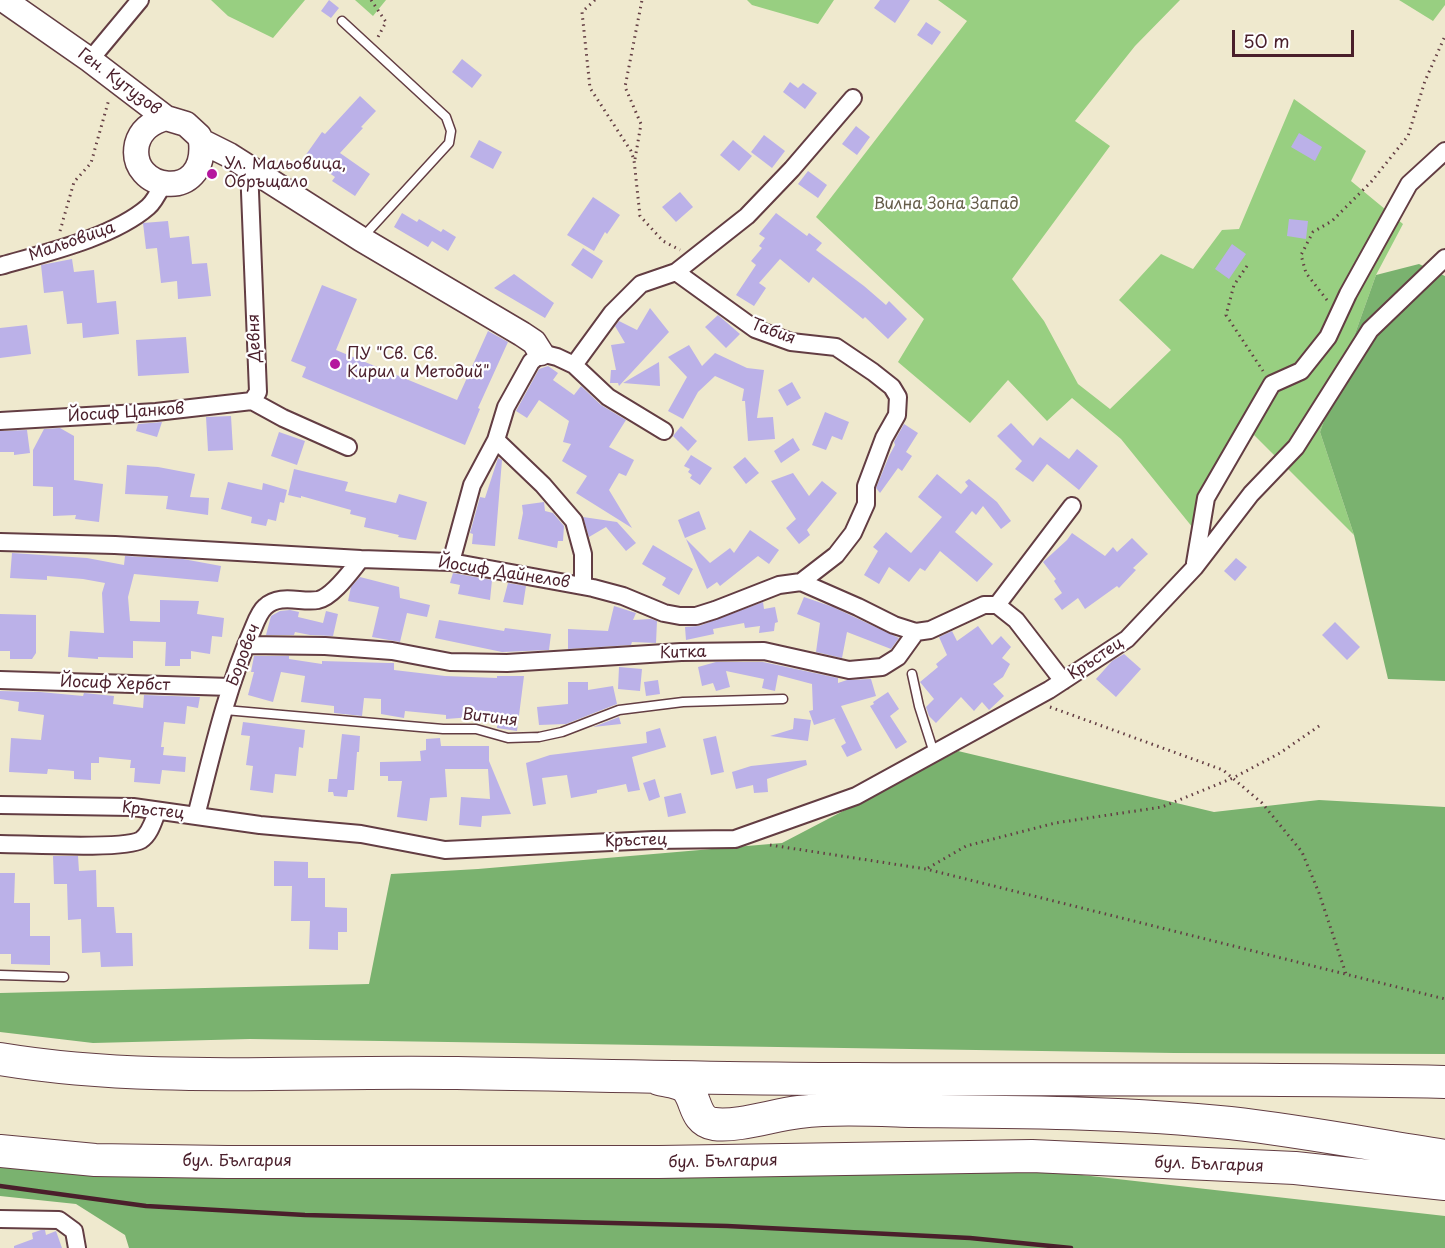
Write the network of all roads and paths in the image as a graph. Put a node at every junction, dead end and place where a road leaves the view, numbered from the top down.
1 (4, 0) edge
2 (140, 0) edge
3 (371, 0) edge
4 (595, 0) edge
5 (642, 0) edge
6 (342, 21) dead end
7 (1445, 36) edge
8 (90, 60) junction
9 (388, 63) junction
10 (114, 78) junction
11 (853, 98) dead end
12 (166, 118) junction
13 (201, 141) junction
14 (1445, 151) edge
15 (634, 160) junction
16 (249, 167) junction
17 (163, 184) junction
18 (361, 238) junction
19 (54, 250) junction
20 (695, 258) junction
21 (1445, 258) edge
22 (0, 266) edge
23 (1247, 266) dead end
24 (676, 272) junction
25 (1338, 315) junction
26 (541, 353) junction
27 (574, 365) junction
28 (1272, 384) junction
29 (252, 401) junction
30 (0, 421) edge
31 (664, 431) dead end
32 (496, 440) junction
33 (348, 447) dead end
34 (1072, 506) dead end
35 (0, 542) edge
36 (361, 560) junction
37 (451, 562) junction
38 (1195, 567) junction
39 (801, 582) junction
40 (583, 586) junction
41 (997, 605) junction
42 (916, 632) junction
43 (246, 645) junction
44 (912, 674) dead end
45 (0, 680) edge
46 (1063, 681) junction
47 (231, 687) junction
48 (783, 699) dead end
49 (1031, 700) junction
50 (225, 710) junction
51 (1322, 724) dead end
52 (935, 754) junction
53 (1233, 778) junction
54 (0, 805) edge
55 (157, 812) junction
56 (196, 816) junction
57 (0, 844) edge
58 (769, 844) dead end
59 (926, 869) junction
60 (0, 975) edge
61 (1346, 975) junction
62 (64, 977) dead end
63 (1445, 999) edge
64 (0, 1059) edge
65 (652, 1077) junction
66 (1445, 1082) edge
67 (0, 1151) edge
68 (1445, 1156) edge
69 (1445, 1184) edge
70 (0, 1219) edge
71 (77, 1248) edge

1 - 8 street, Ген. Кутузов
2 - 8 street
3 - 9 path
4 - 15 path
5 - 15 path
6 - 9 lane
7 - 25 path
8 - 10 street, Ген. Кутузов
9 - 18 lane
10 - 12 street, Ген. Кутузов
10 - 19 path
11 - 20 street
12 - 13 street, Ген. Кутузов
12 - 17 street
13 - 16 street, Ген. Кутузов
13 - 17 street
14 - 25 street
15 - 20 path
16 - 18 street, Ген. Кутузов
16 - 29 street, Девня
17 - 19 street, Мальовица
18 - 26 street, Ген. Кутузов
19 - 22 street, Мальовица
20 - 24 street
21 - 38 street, Кръстец
23 - 28 path
24 - 27 street
24 - 39 street, Табия
25 - 28 street
26 - 27 street
26 - 32 street
27 - 31 street
28 - 38 street
29 - 30 street, Йосиф Цанков
29 - 33 street
32 - 37 street
32 - 40 street
34 - 41 street
35 - 36 street, Йосиф Дайнелов
36 - 37 street, Йосиф Дайнелов
36 - 43 street, Боровеч
37 - 40 street, Йосиф Дайнелов
38 - 46 street, Кръстец
39 - 40 street, Йосиф Дайнелов
39 - 42 street
41 - 42 street
41 - 46 street
42 - 43 street, Китка
43 - 47 street, Боровеч
44 - 52 lane
45 - 47 street, Йосиф Хербст
46 - 49 street, Кръстец
47 - 50 street, Боровеч
48 - 50 lane, Витиня
49 - 52 street, Кръстец
49 - 53 path
50 - 56 street, Боровеч
51 - 53 path
52 - 56 street, Кръстец
53 - 59 path
53 - 61 path
54 - 55 street, Кръстец
55 - 56 street, Кръстец
55 - 57 street
58 - 59 path
59 - 61 path
60 - 62 lane
61 - 63 path
64 - 65 highway
65 - 66 highway
65 - 68 highway
67 - 69 highway, бул. България
70 - 71 street

